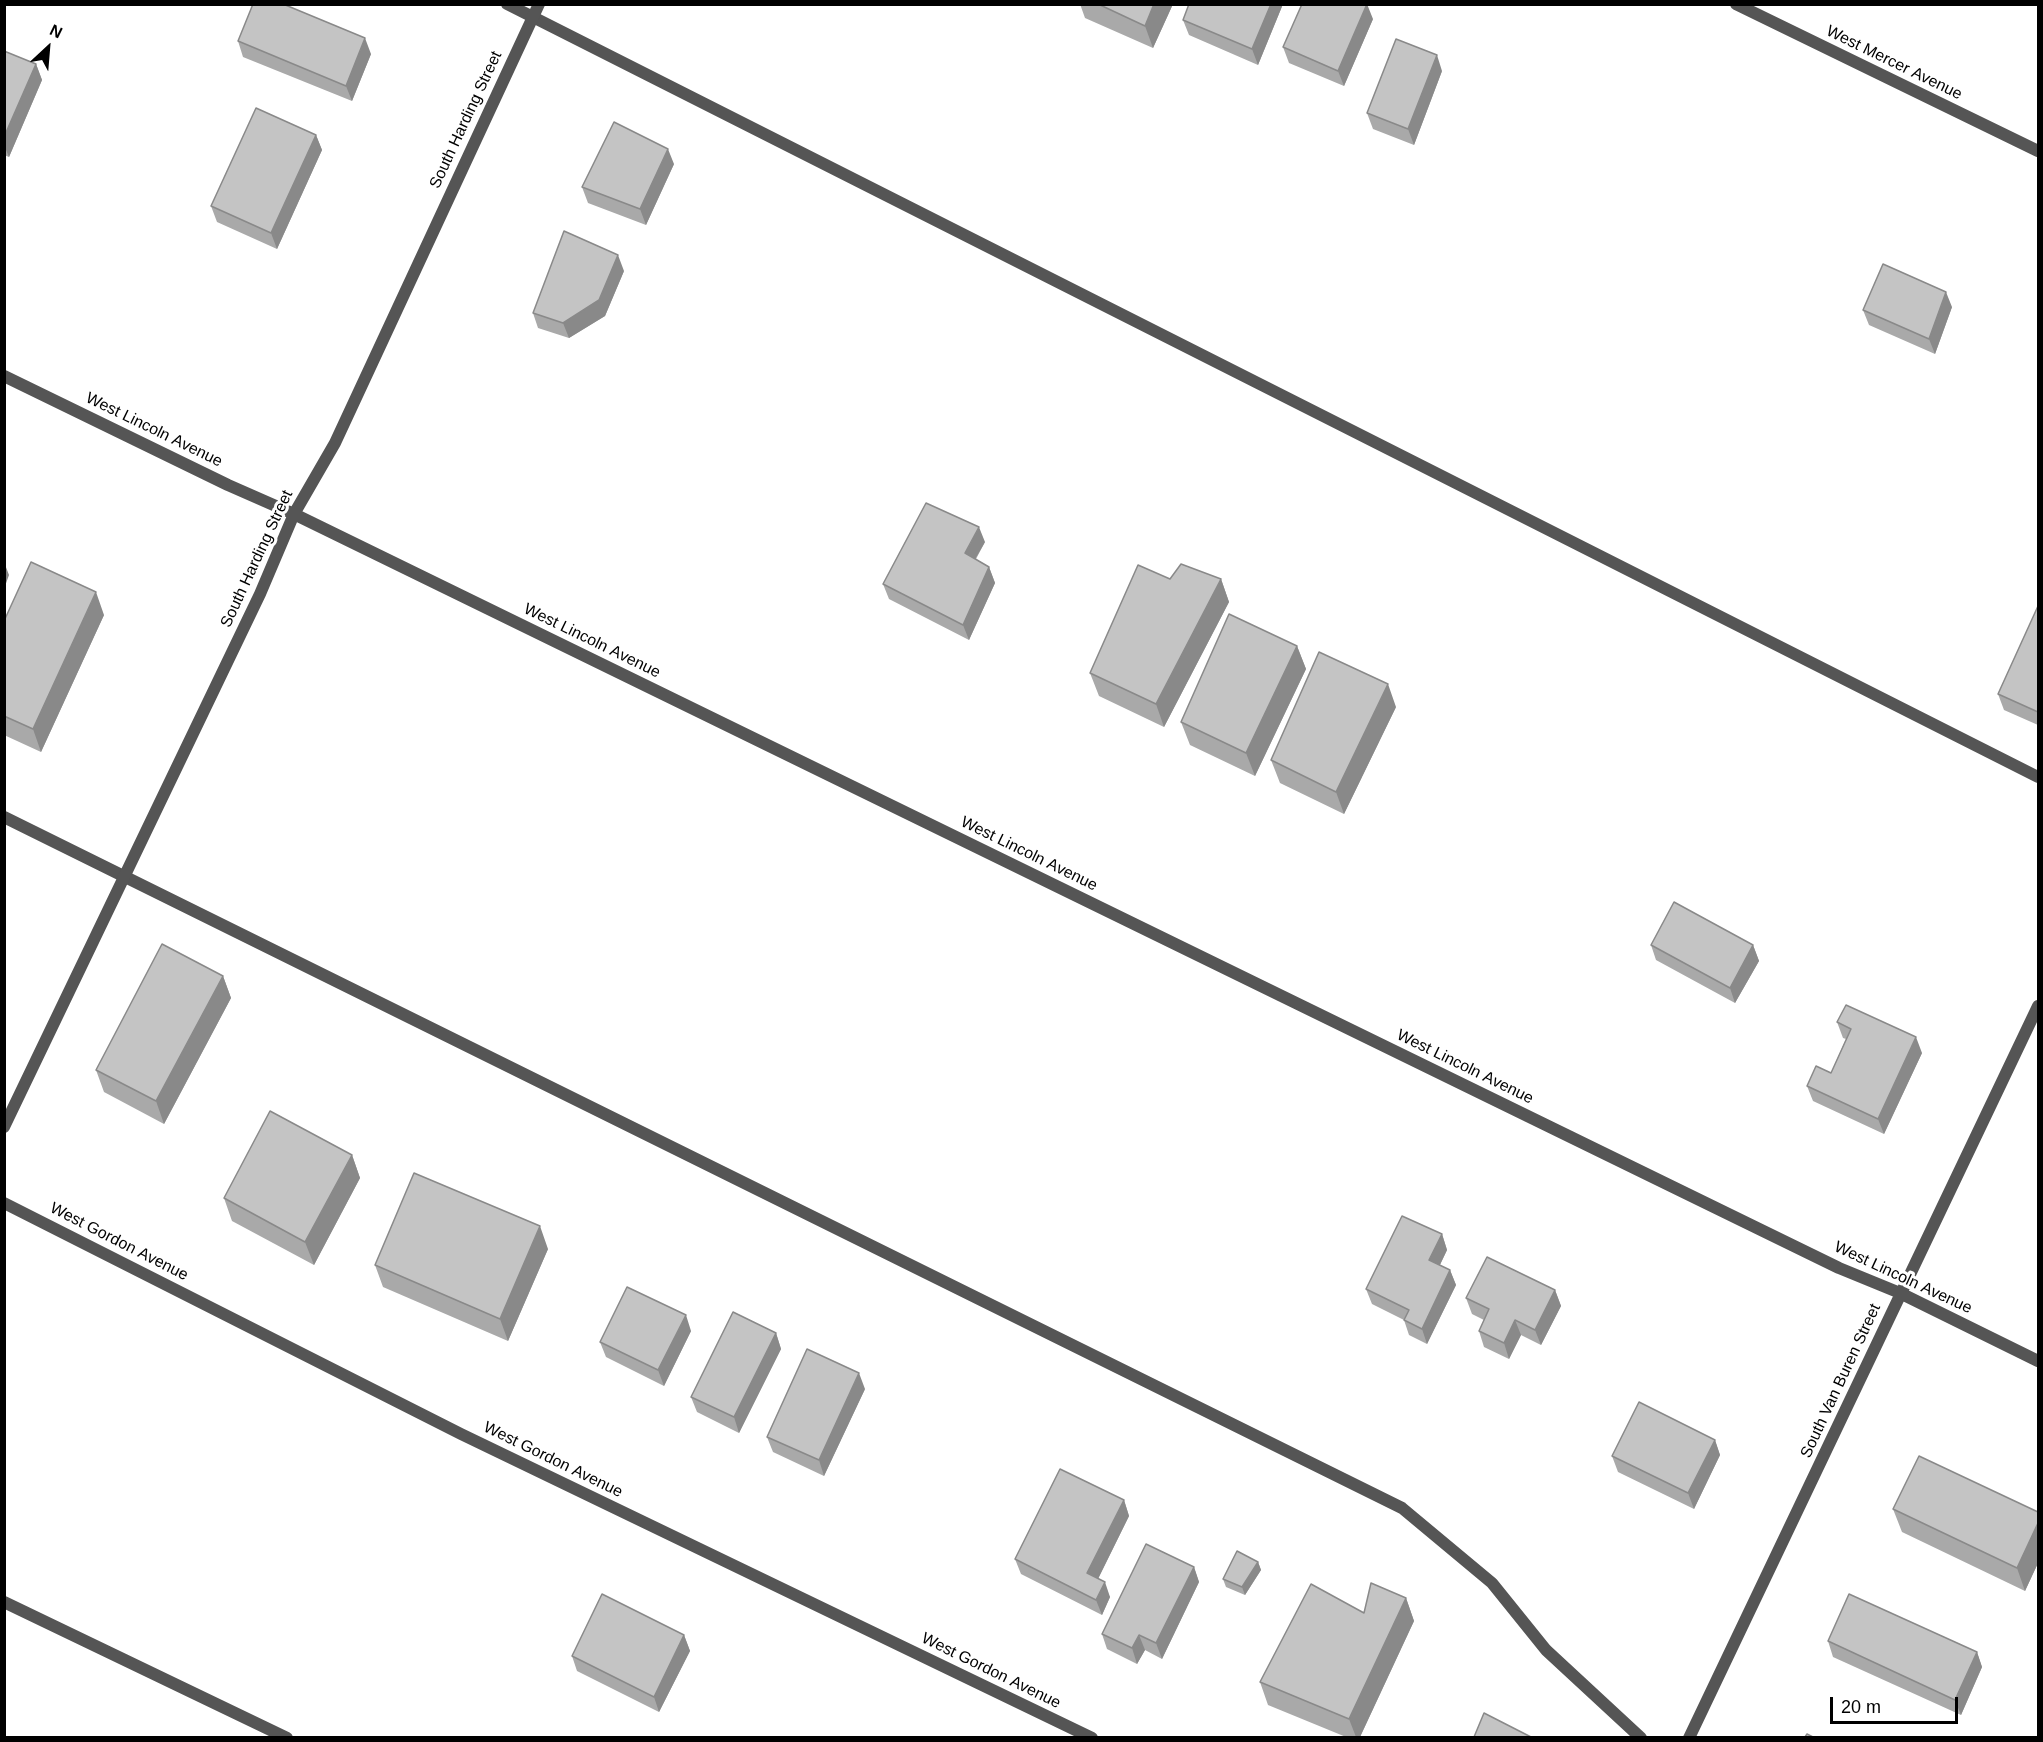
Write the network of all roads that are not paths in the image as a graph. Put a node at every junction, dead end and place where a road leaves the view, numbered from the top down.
1 (507, 4) edge
2 (538, 4) edge
3 (1736, 4) edge
4 (533, 17) junction
5 (2038, 151) edge
6 (4, 376) edge
7 (294, 514) junction
8 (2038, 777) edge
9 (4, 817) edge
10 (123, 877) junction
11 (2038, 1006) edge
12 (4, 1127) edge
13 (4, 1203) edge
14 (1900, 1293) junction
15 (2038, 1361) edge
16 (4, 1602) edge
17 (287, 1737) edge
18 (1092, 1737) edge
19 (1641, 1737) edge
20 (1689, 1737) edge

1 - 4 street
2 - 4 street, South Harding Street
3 - 5 street, West Mercer Avenue
4 - 7 street, South Harding Street
4 - 8 street
6 - 7 street, West Lincoln Avenue
7 - 10 street, South Harding Street
7 - 14 street, West Lincoln Avenue
9 - 10 street
10 - 12 street, South Harding Street
10 - 19 street
11 - 14 street, South Van Buren Street
13 - 18 street, West Gordon Avenue
14 - 15 street, West Lincoln Avenue
14 - 20 street, South Van Buren Street
16 - 17 street

